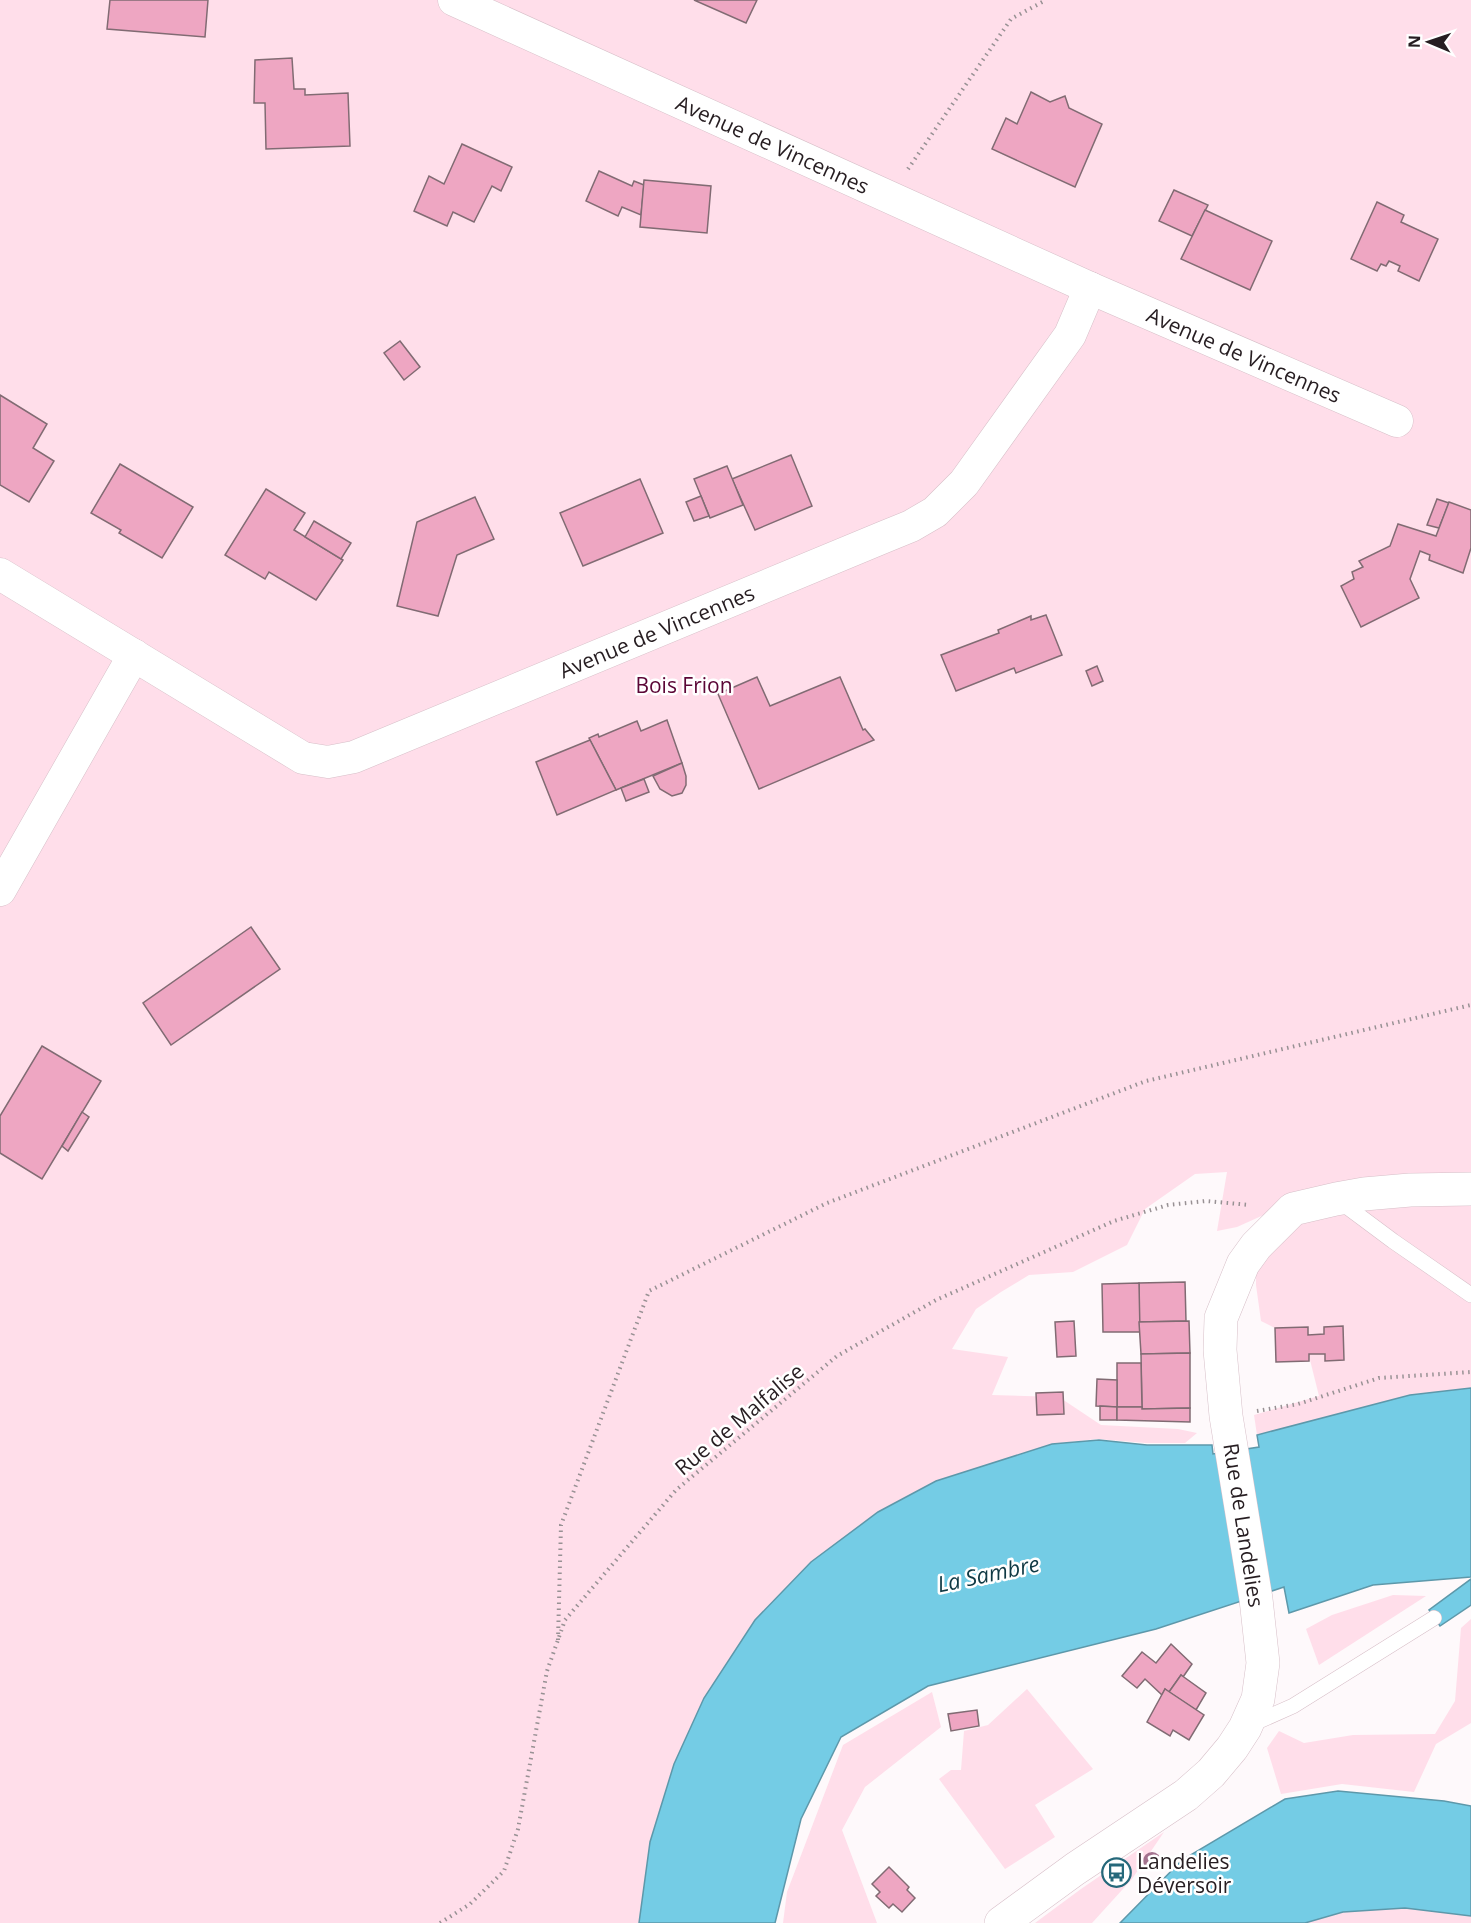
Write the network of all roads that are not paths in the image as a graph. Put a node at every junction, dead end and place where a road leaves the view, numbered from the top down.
1 (454, 0) edge
2 (1090, 288) junction
3 (1397, 421) dead end
4 (0, 574) edge
5 (134, 655) junction
6 (0, 890) edge
7 (1471, 1189) edge
8 (1336, 1199) junction
9 (1471, 1295) edge
10 (1434, 1618) dead end
11 (1245, 1728) junction
12 (1001, 1923) edge

1 - 2 street, Avenue de Vincennes
2 - 3 street, Avenue de Vincennes
2 - 5 street, Avenue de Vincennes
4 - 5 street, Avenue de Vincennes
5 - 6 street
7 - 8 main road
8 - 9 lane
8 - 11 main road, Rue de Landelies
10 - 11 lane
11 - 12 main road, Rue de Landelies

